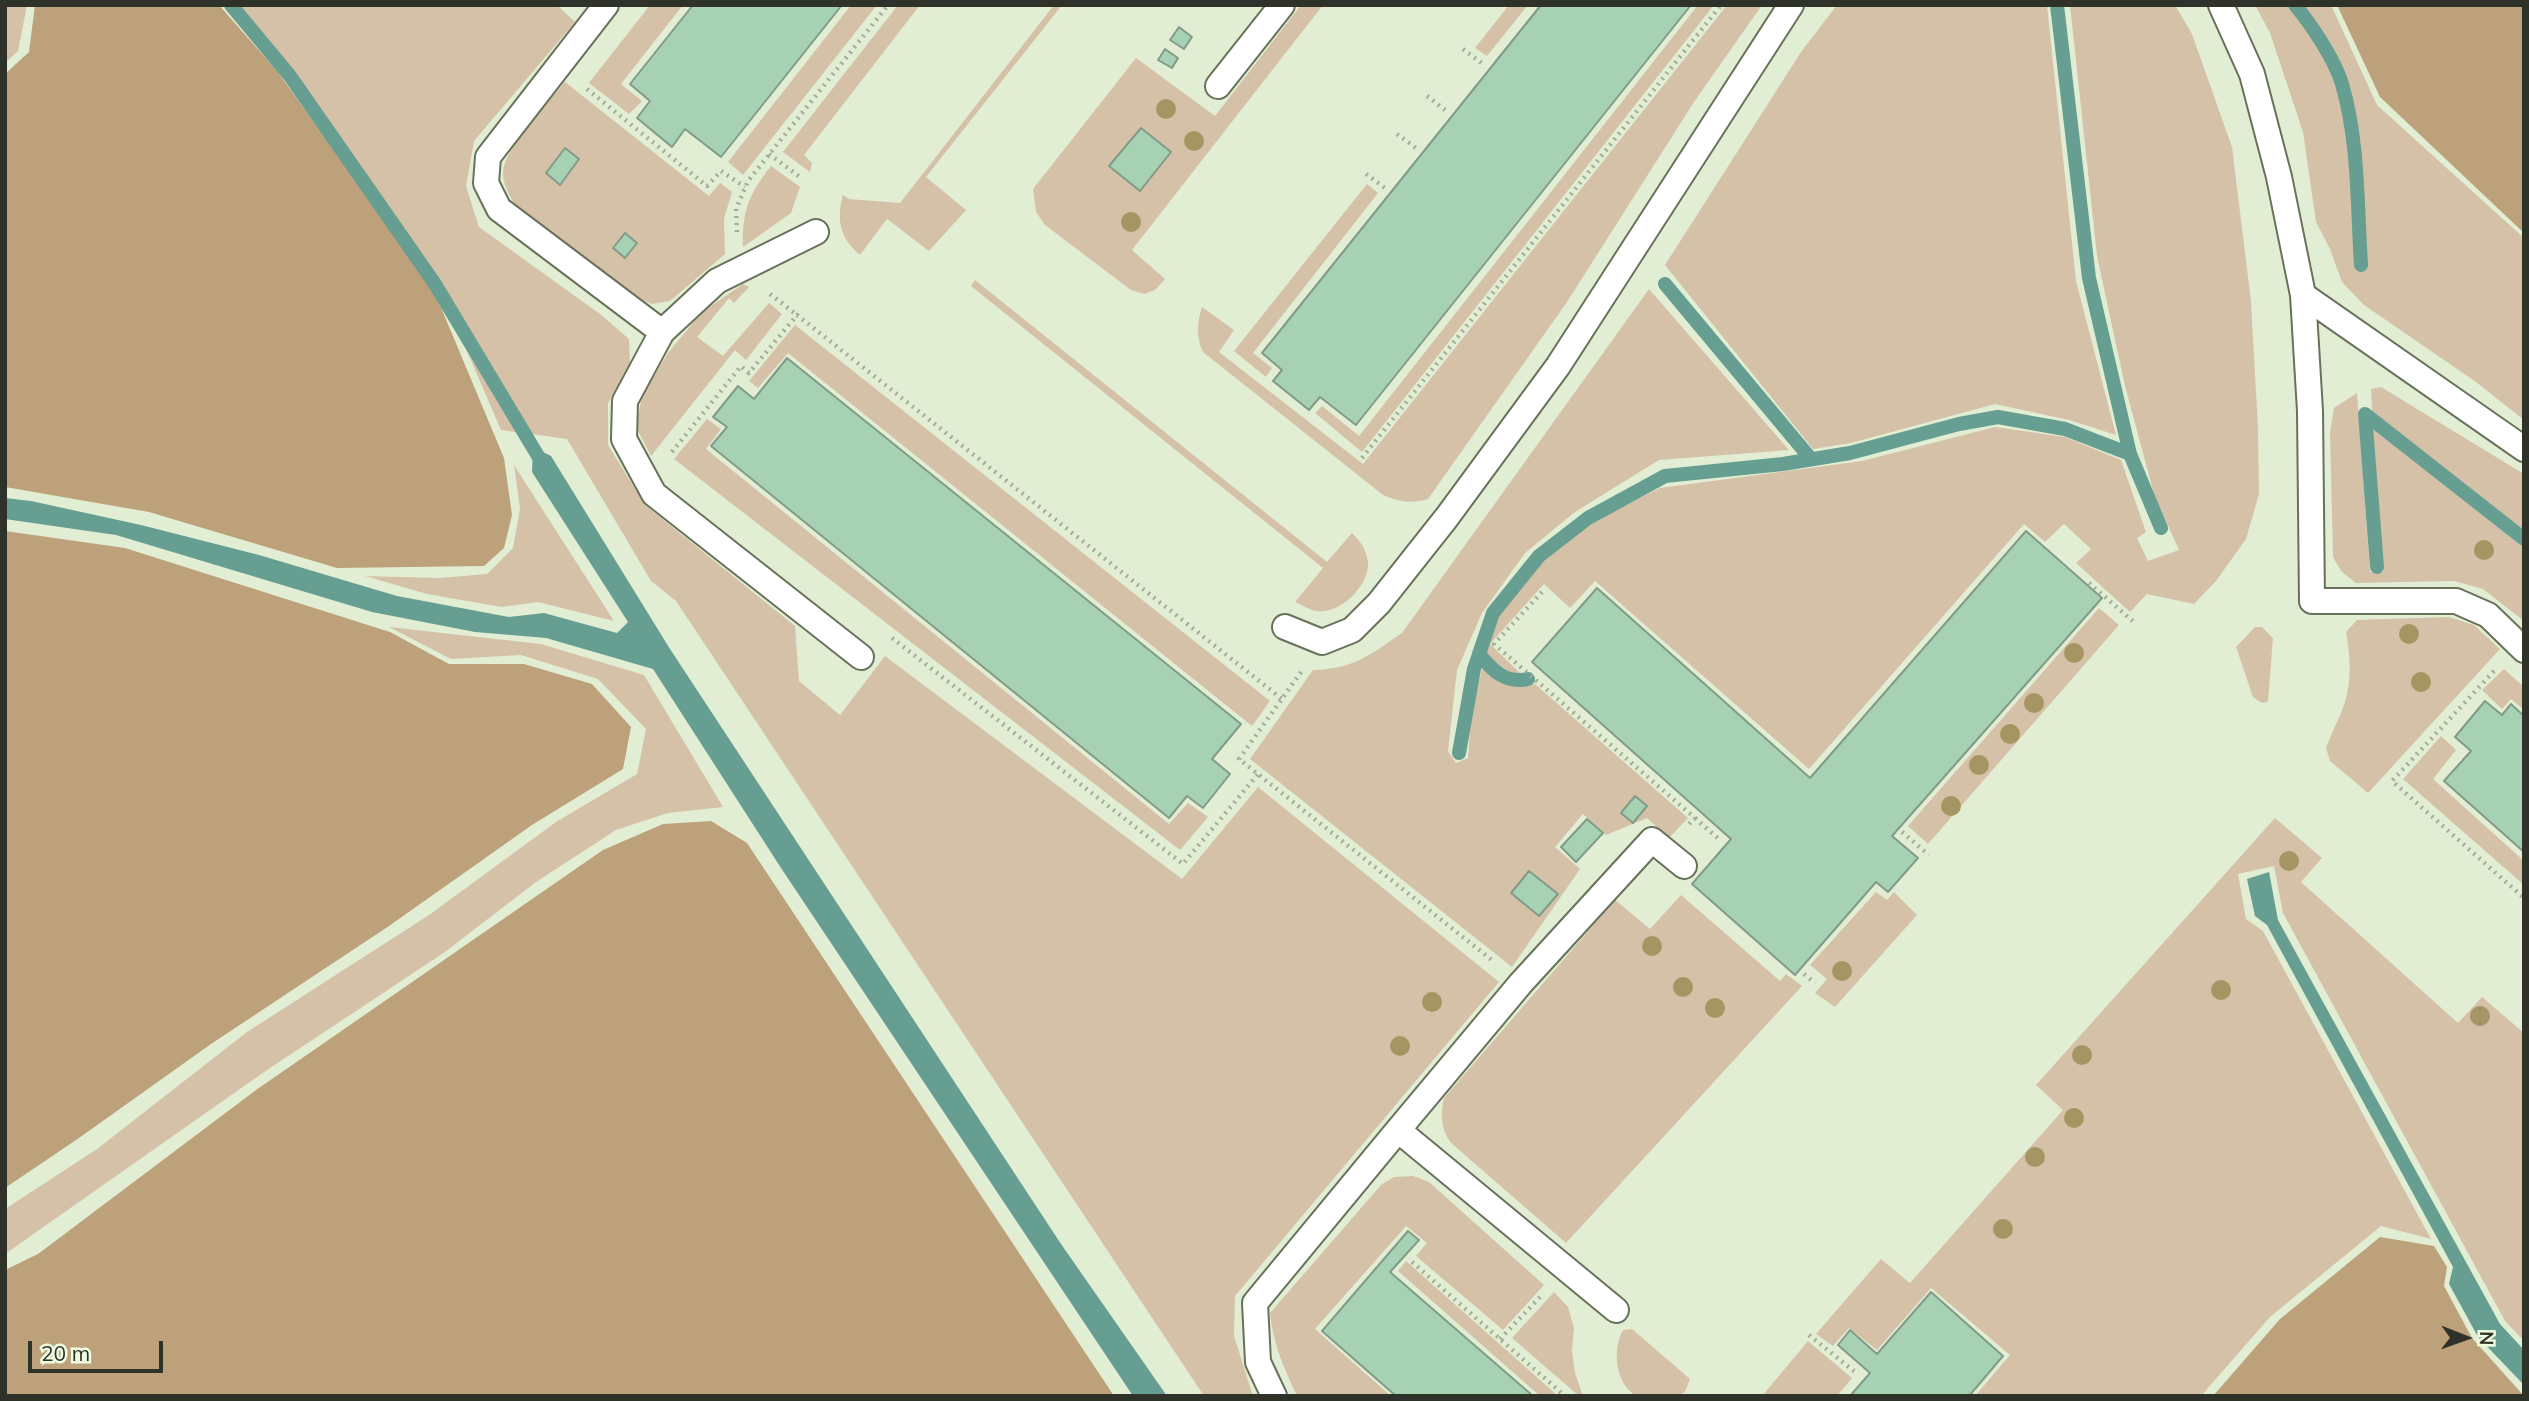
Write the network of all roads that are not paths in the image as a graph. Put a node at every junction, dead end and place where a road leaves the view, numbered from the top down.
1 (606, 5) edge
2 (1282, 5) edge
3 (1791, 5) edge
4 (2221, 5) edge
5 (1218, 86) dead end
6 (816, 232) dead end
7 (2303, 295) junction
8 (662, 332) junction
9 (2524, 449) edge
10 (1285, 627) dead end
11 (2513, 656) edge
12 (861, 657) dead end
13 (1684, 866) dead end
14 (1398, 1130) junction
15 (1616, 1310) dead end
16 (1275, 1396) edge

1 - 8 lane
2 - 5 lane
3 - 10 lane
4 - 7 lane
6 - 8 lane
7 - 9 lane
7 - 11 lane
8 - 12 lane
13 - 14 lane
14 - 15 lane
14 - 16 lane

